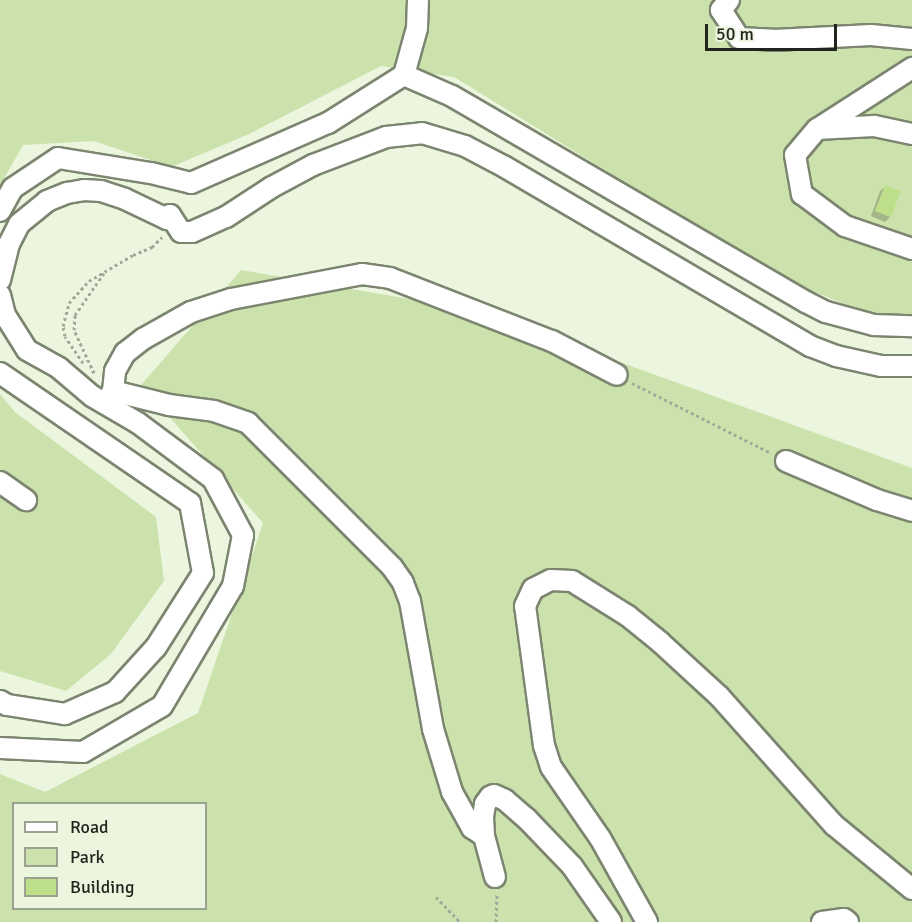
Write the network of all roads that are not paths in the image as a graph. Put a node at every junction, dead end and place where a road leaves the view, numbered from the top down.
1 (418, 0) edge
2 (729, 0) edge
3 (912, 39) edge
4 (912, 68) edge
5 (404, 75) junction
6 (817, 129) junction
7 (912, 134) edge
8 (0, 211) edge
9 (912, 249) edge
10 (0, 280) edge
11 (0, 295) edge
12 (912, 326) edge
13 (912, 366) edge
14 (0, 373) edge
15 (617, 375) road end
16 (107, 396) junction
17 (786, 461) road end
18 (0, 483) edge
19 (26, 500) dead end
20 (912, 511) edge
21 (0, 702) edge
22 (0, 748) edge
23 (484, 836) junction
24 (495, 877) road end
25 (912, 889) edge
26 (611, 922) edge
27 (647, 922) edge
28 (822, 922) edge
29 (848, 922) edge

1 - 5 street
2 - 3 street
4 - 6 street
5 - 8 street
5 - 12 street
6 - 7 street
6 - 9 street
10 - 13 street
11 - 16 street
14 - 21 street
15 - 16 street
16 - 22 street
16 - 23 street
17 - 20 street
18 - 19 street
23 - 24 street
23 - 26 street
25 - 27 street
28 - 29 street

